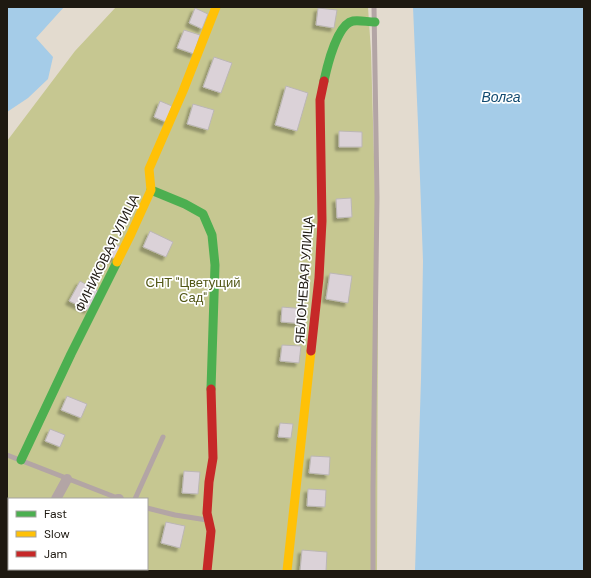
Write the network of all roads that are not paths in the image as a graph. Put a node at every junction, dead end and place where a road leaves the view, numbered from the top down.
1 (216, 7) edge
2 (374, 7) edge
3 (375, 22) junction
4 (152, 190) junction
5 (163, 437) dead end
6 (7, 455) edge
7 (21, 460) junction
8 (67, 479) junction
9 (57, 498) edge
10 (116, 498) edge
11 (135, 498) edge
12 (148, 508) edge
13 (209, 520) junction
14 (207, 571) edge
15 (287, 571) edge
16 (372, 571) edge

1 - 4 street, ФИНИКОВАЯ УЛИЦА
2 - 3 lane
3 - 15 street, ЯБЛОНЕВАЯ УЛИЦА
3 - 16 lane
4 - 7 street, ФИНИКОВАЯ УЛИЦА
4 - 13 street
5 - 11 lane
6 - 7 lane
7 - 8 lane
8 - 9 street
8 - 10 lane
12 - 13 lane
13 - 14 street

